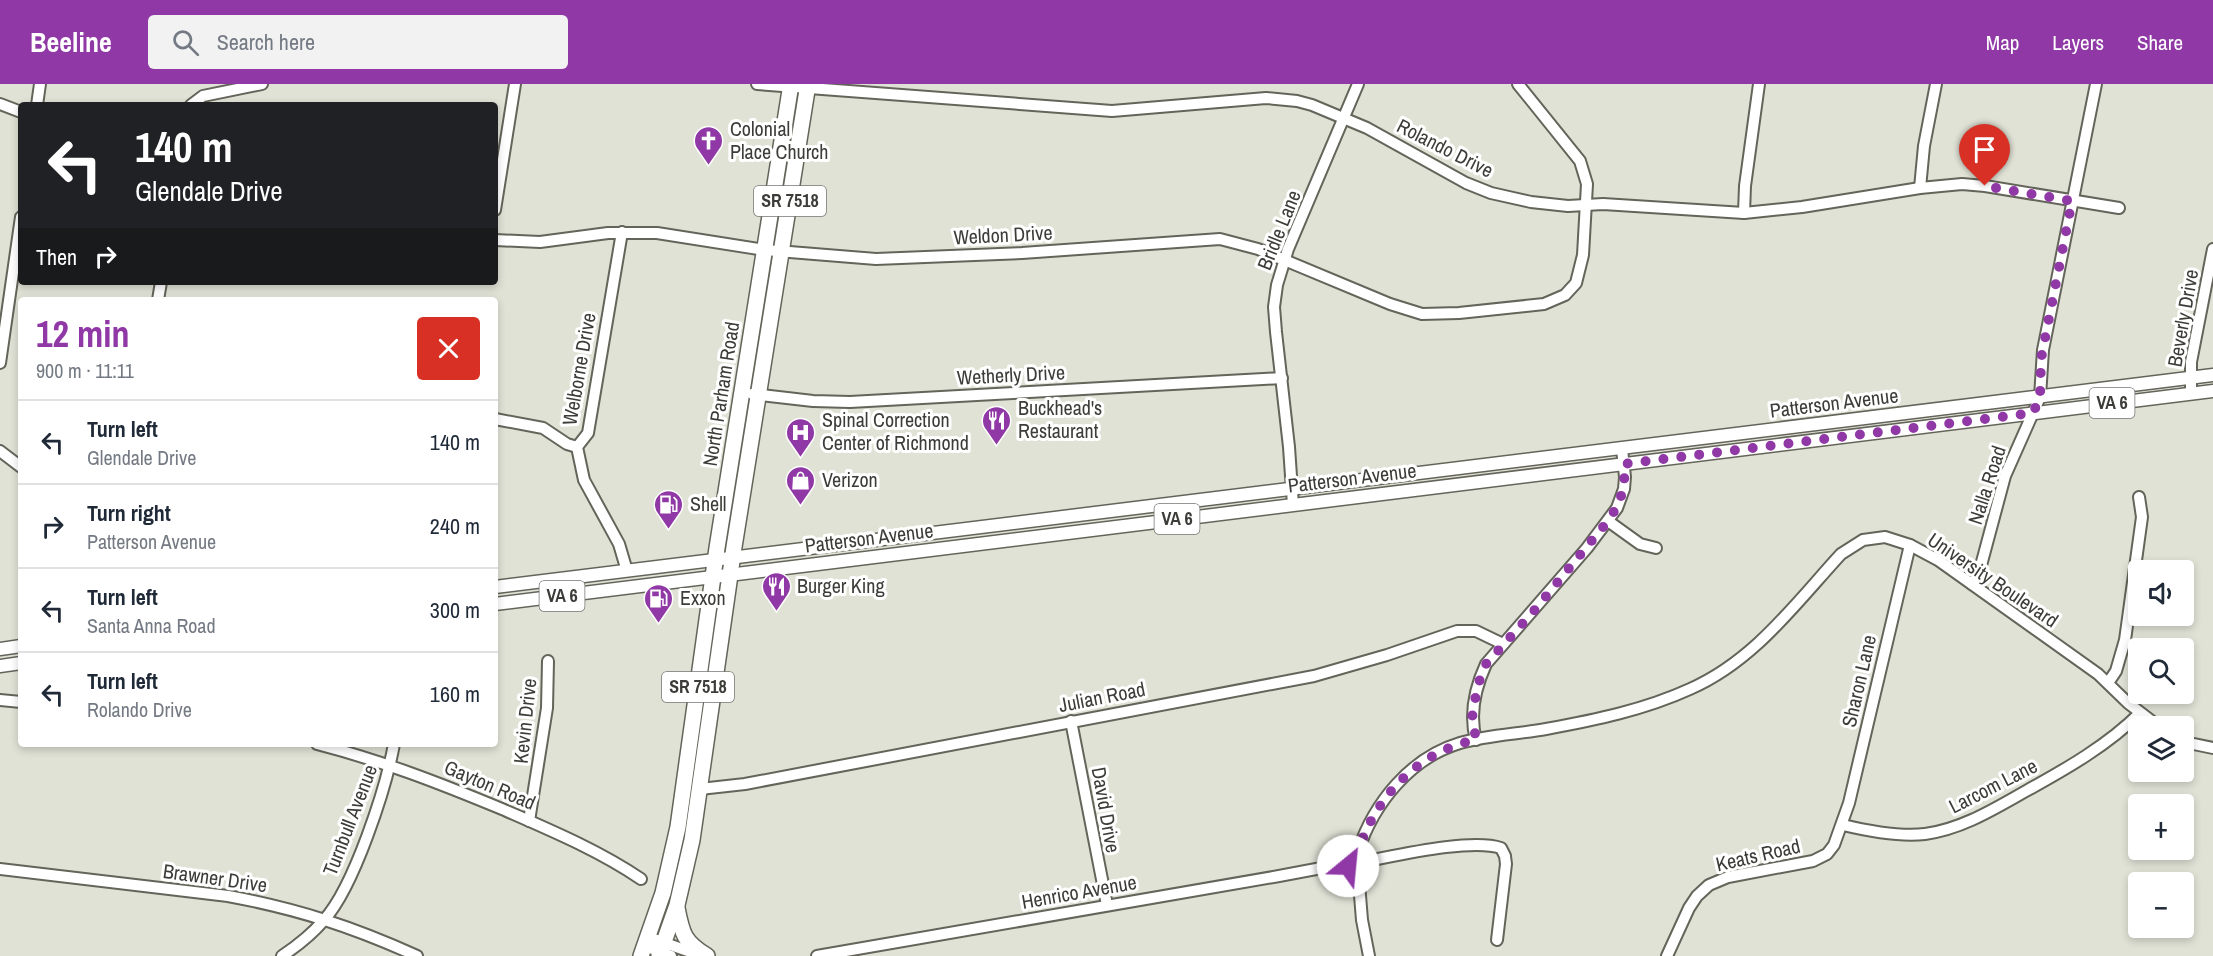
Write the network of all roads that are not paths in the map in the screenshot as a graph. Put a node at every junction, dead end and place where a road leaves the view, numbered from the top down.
1 (40, 84) edge
2 (262, 84) edge
3 (515, 84) edge
4 (756, 84) edge
5 (1358, 84) edge
6 (1518, 84) edge
7 (1759, 84) edge
8 (1936, 84) edge
9 (2096, 84) edge
10 (791, 85) edge
11 (807, 86) edge
12 (37, 102) edge
13 (195, 102) edge
14 (0, 104) edge
15 (18, 111) edge
16 (1343, 118) junction
17 (1920, 188) junction
18 (498, 191) edge
19 (2072, 201) junction
20 (1587, 205) junction
21 (2119, 208) dead end
22 (1744, 213) junction
23 (622, 232) junction
24 (18, 238) edge
25 (498, 240) edge
26 (765, 249) junction
27 (2213, 249) edge
28 (782, 250) junction
29 (1285, 259) junction
30 (0, 363) edge
31 (2213, 375) edge
32 (1282, 378) junction
33 (2190, 378) junction
34 (2213, 391) edge
35 (742, 392) junction
36 (759, 394) junction
37 (2191, 394) junction
38 (2040, 397) junction
39 (2033, 413) junction
40 (498, 420) edge
41 (577, 447) junction
42 (1622, 449) junction
43 (0, 451) edge
44 (1624, 464) junction
45 (18, 465) edge
46 (1292, 489) junction
47 (2139, 497) dead end
48 (1293, 505) junction
49 (1608, 521) junction
50 (1910, 545) junction
51 (1656, 548) dead end
52 (733, 558) junction
53 (715, 560) junction
54 (627, 571) junction
55 (731, 575) junction
56 (713, 577) junction
57 (1972, 584) junction
58 (498, 587) edge
59 (498, 604) edge
60 (1503, 644) junction
61 (18, 646) edge
62 (0, 649) edge
63 (548, 661) dead end
64 (18, 663) edge
65 (0, 666) edge
66 (2108, 683) junction
67 (0, 700) edge
68 (18, 702) edge
69 (2140, 713) junction
70 (2144, 716) edge
71 (1071, 721) junction
72 (1476, 740) junction
73 (2194, 744) edge
74 (327, 747) edge
75 (393, 747) edge
76 (2213, 748) edge
77 (390, 765) junction
78 (700, 789) junction
79 (682, 797) junction
80 (529, 821) junction
81 (1843, 825) junction
82 (692, 840) junction
83 (1358, 851) junction
84 (1367, 861) junction
85 (1348, 863) junction
86 (0, 869) edge
87 (1358, 871) junction
88 (641, 879) dead end
89 (677, 905) junction
90 (1107, 905) junction
91 (325, 919) junction
92 (1497, 939) dead end
93 (644, 946) edge
94 (663, 952) edge
95 (282, 956) edge
96 (417, 956) edge
97 (703, 956) edge
98 (707, 956) edge
99 (817, 956) edge
100 (1369, 956) edge
101 (1667, 956) edge

1 - 12 street
2 - 13 street
3 - 18 street
4 - 10 street, Rolando Drive
5 - 16 street, Bridle Lane
6 - 20 street, Weldon Drive
7 - 22 street
8 - 17 street
9 - 19 street
10 - 11 street, Rolando Drive
10 - 26 highway, North Parham Road / SR 7518
11 - 16 street, Rolando Drive
11 - 28 highway, North Parham Road / SR 7518
14 - 15 street
16 - 20 street, Rolando Drive
16 - 29 street, Bridle Lane
17 - 19 street, Rolando Drive
17 - 22 street, Rolando Drive
19 - 21 street, Rolando Drive
19 - 38 street
20 - 22 street, Rolando Drive
20 - 29 street, Weldon Drive
23 - 25 street, Weldon Drive
23 - 26 street, Weldon Drive
23 - 41 street, Welborne Drive
24 - 30 street
26 - 28 street, Weldon Drive
26 - 35 highway, North Parham Road / SR 7518
27 - 33 street, Beverly Drive
28 - 29 street, Weldon Drive
28 - 36 highway, North Parham Road / SR 7518
29 - 32 street, Bridle Lane
31 - 33 main road, Patterson Avenue / VA 6
32 - 36 street, Wetherly Drive
32 - 46 street, Bridle Lane
33 - 37 street, Beverly Drive
33 - 38 main road, Patterson Avenue / VA 6
34 - 37 main road, Patterson Avenue / VA 6
35 - 36 street, Wetherly Drive
35 - 53 highway, North Parham Road / SR 7518
36 - 52 highway, North Parham Road / SR 7518
37 - 39 main road, Patterson Avenue / VA 6
38 - 39 street, Nalla Road
38 - 42 main road, Patterson Avenue / VA 6
39 - 44 main road, Patterson Avenue / VA 6
39 - 57 street, Nalla Road
40 - 41 street
41 - 54 street, Welborne Drive
42 - 44 street
42 - 46 main road, Patterson Avenue / VA 6
43 - 45 street
44 - 48 main road, Patterson Avenue / VA 6
44 - 49 street
46 - 48 street, Bridle Lane
46 - 52 main road, Patterson Avenue / VA 6
47 - 66 street
48 - 55 main road, Patterson Avenue / VA 6
49 - 51 street
49 - 60 street
50 - 57 street, University Boulevard
50 - 72 street, University Boulevard
50 - 81 street, Sharon Lane
52 - 53 main road, Patterson Avenue / VA 6
52 - 55 highway, North Parham Road / SR 7518
53 - 54 main road, Patterson Avenue / VA 6
53 - 56 highway, North Parham Road / SR 7518
54 - 58 main road, Patterson Avenue / VA 6
55 - 56 main road, Patterson Avenue / VA 6
55 - 78 highway, North Parham Road / SR 7518
56 - 59 main road, Patterson Avenue / VA 6
56 - 79 highway, North Parham Road / SR 7518
57 - 66 street, University Boulevard
60 - 71 street, Julian Road
60 - 72 street
61 - 62 main road
63 - 80 street, Kevin Drive
64 - 65 main road
66 - 69 street, University Boulevard
67 - 68 street
69 - 70 street, University Boulevard
69 - 81 street, Larcom Lane
71 - 78 street, Julian Road
71 - 90 street, David Drive
72 - 83 street, University Boulevard
73 - 76 street
74 - 77 street, Gayton Road
75 - 77 street, Turnbull Avenue
77 - 80 street, Gayton Road
77 - 91 street, Turnbull Avenue
78 - 82 highway, North Parham Road / SR 7518
79 - 82 highway
79 - 93 highway, North Parham Road / SR 7518
80 - 88 street, Gayton Road
81 - 101 street, Keats Road
82 - 89 highway, North Parham Road / SR 7518
83 - 84 street
83 - 85 street
84 - 87 street
84 - 92 street
85 - 87 street
85 - 90 street, Henrico Avenue
86 - 91 street, Brawner Drive
87 - 100 street
89 - 94 highway, North Parham Road / SR 7518
89 - 98 highway
90 - 99 street, Henrico Avenue
91 - 95 street, Turnbull Avenue
91 - 96 street, Brawner Drive
93 - 94 street
94 - 97 street

